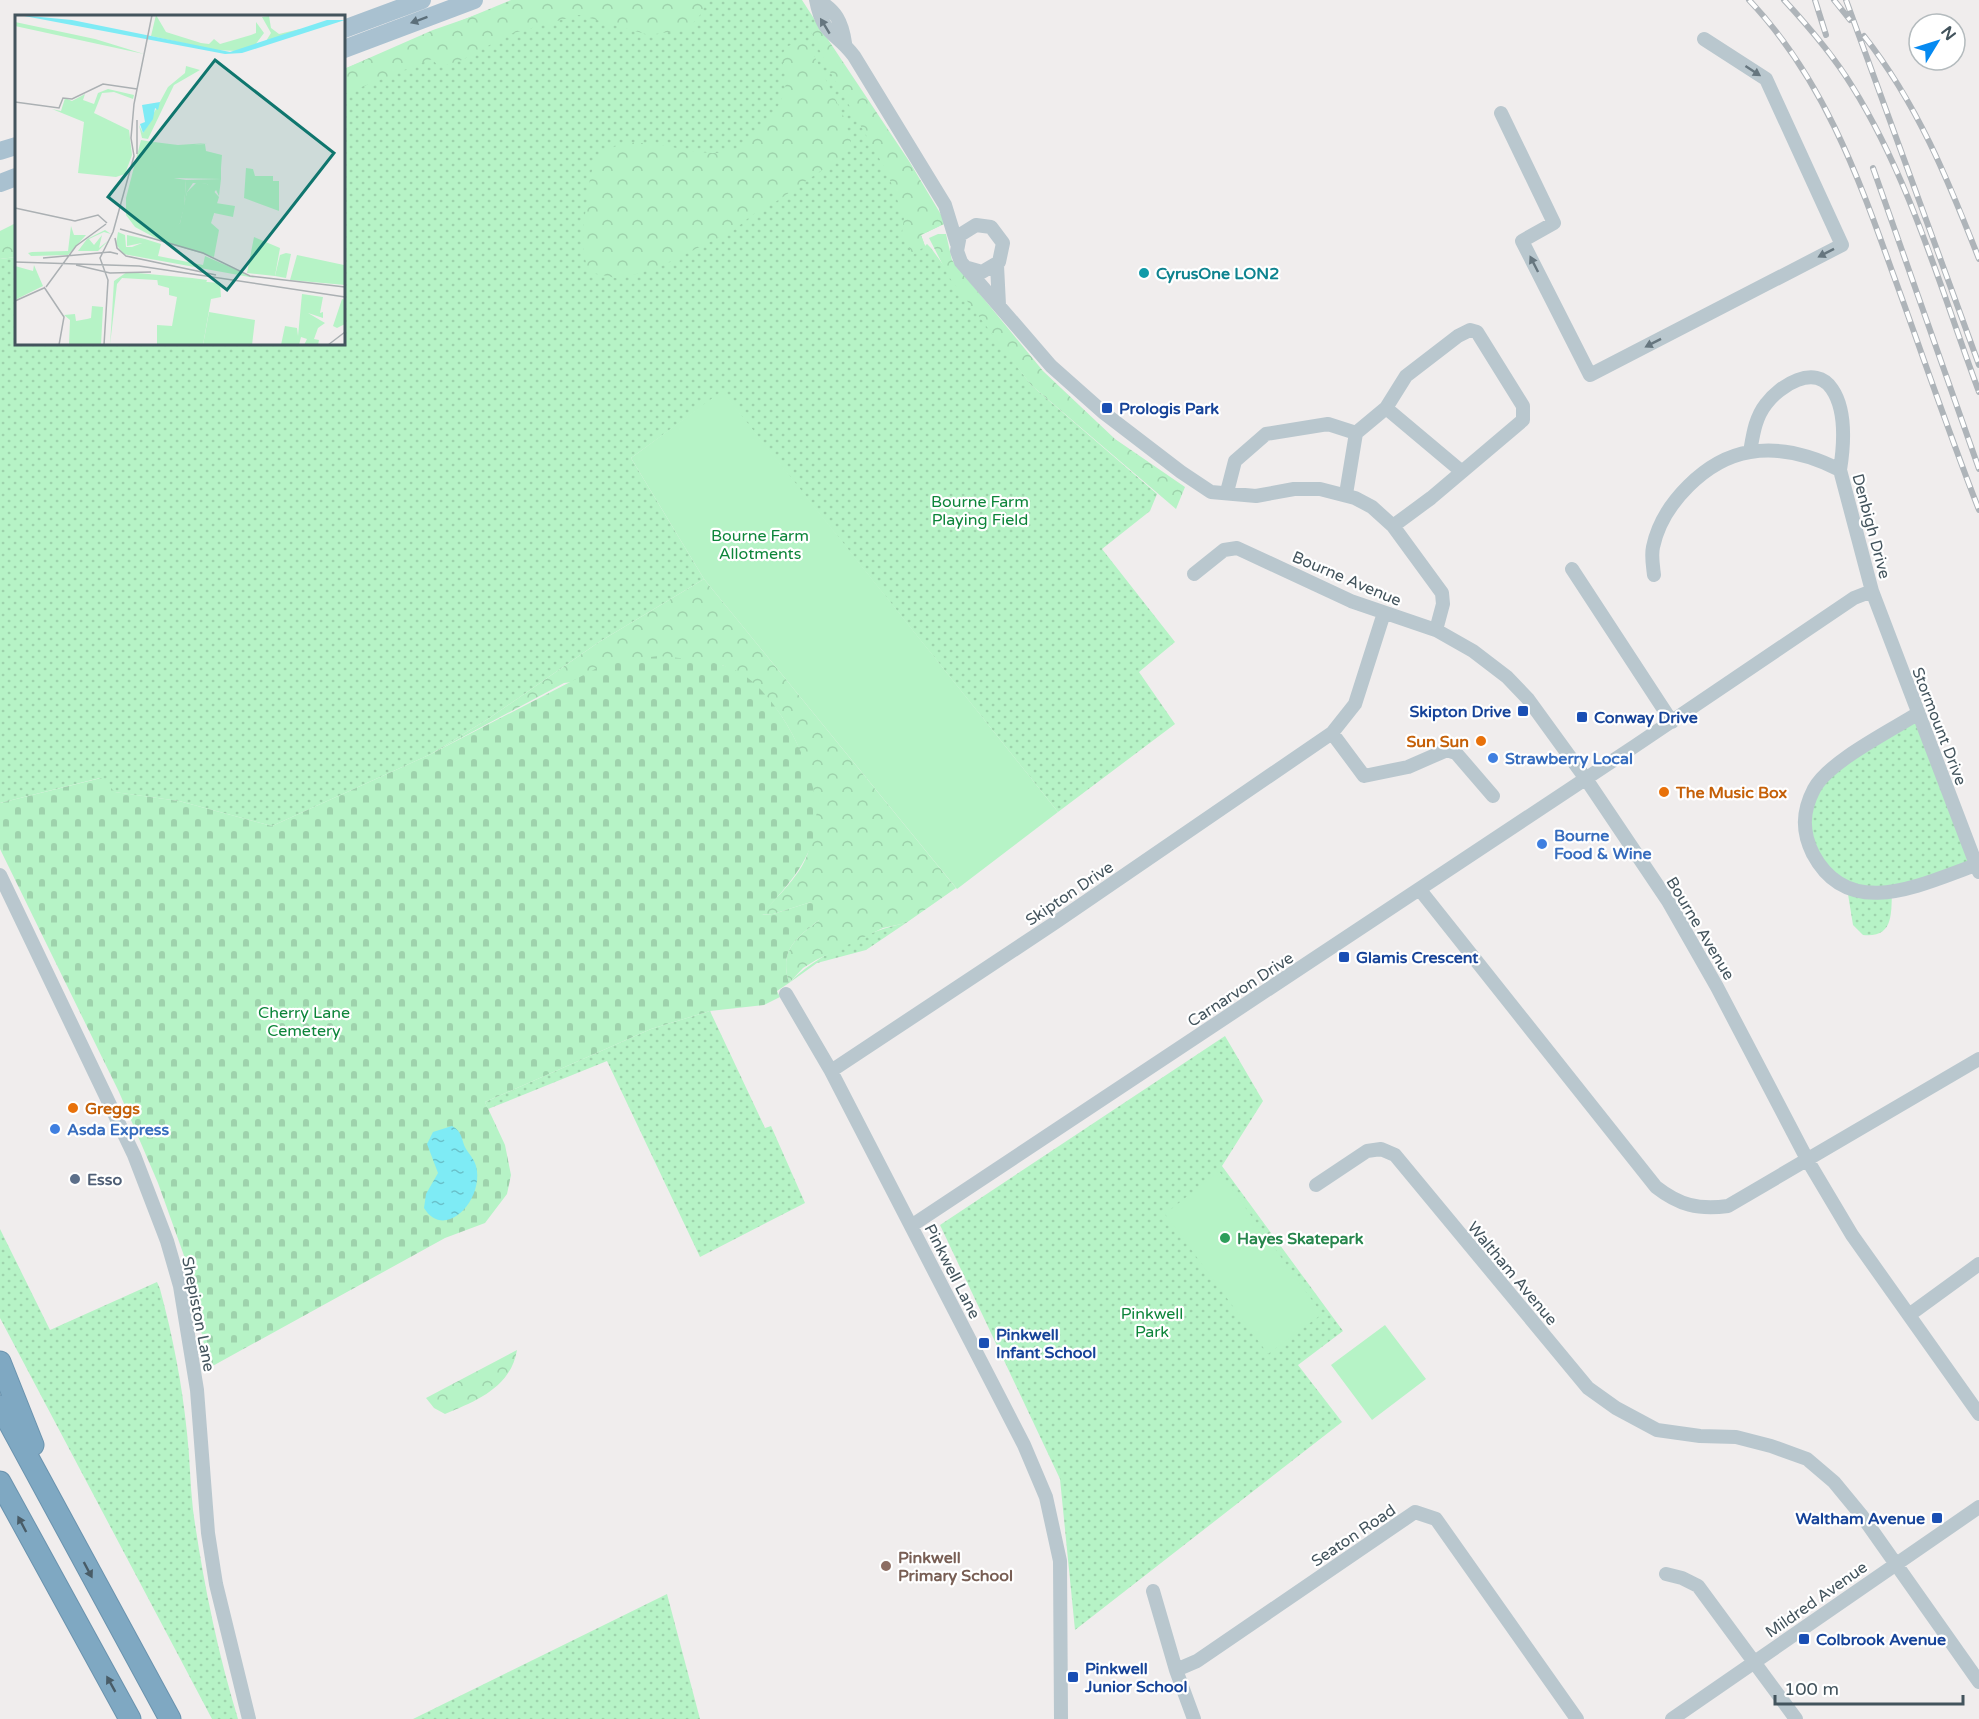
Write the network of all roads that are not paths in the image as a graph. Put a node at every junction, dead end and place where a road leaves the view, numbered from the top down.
1 (422, 0) edge
2 (474, 0) edge
3 (817, 0) edge
4 (345, 29) edge
5 (1704, 39) dead end
6 (345, 49) edge
7 (1501, 113) dead end
8 (15, 146) edge
9 (0, 151) edge
10 (15, 177) edge
11 (0, 183) edge
12 (945, 205) junction
13 (968, 228) junction
14 (957, 244) junction
15 (997, 265) junction
16 (968, 268) junction
17 (999, 305) junction
18 (1386, 408) junction
19 (1356, 433) junction
20 (1750, 452) junction
21 (1840, 470) junction
22 (1461, 471) junction
23 (1227, 492) junction
24 (1351, 496) junction
25 (1393, 526) junction
26 (1572, 568) dead end
27 (1194, 574) dead end
28 (1654, 575) dead end
29 (1872, 591) junction
30 (1384, 613) junction
31 (1436, 630) junction
32 (1917, 714) junction
33 (1672, 722) junction
34 (1332, 733) junction
35 (1586, 779) junction
36 (1492, 796) dead end
37 (1978, 869) edge
38 (0, 875) edge
39 (1420, 890) junction
40 (786, 994) dead end
41 (1979, 1059) edge
42 (831, 1071) junction
43 (1808, 1161) junction
44 (1316, 1185) dead end
45 (911, 1226) junction
46 (1979, 1264) edge
47 (1909, 1315) junction
48 (0, 1362) edge
49 (0, 1406) edge
50 (1979, 1414) edge
51 (0, 1482) edge
52 (1979, 1507) edge
53 (60, 1519) junction
54 (1896, 1564) junction
55 (1666, 1574) dead end
56 (1153, 1591) dead end
57 (1755, 1662) junction
58 (1176, 1670) junction
59 (1979, 1682) edge
60 (130, 1719) edge
61 (170, 1719) edge
62 (249, 1719) edge
63 (1061, 1719) edge
64 (1194, 1719) edge
65 (1577, 1719) edge
66 (1672, 1719) edge
67 (1796, 1719) edge

1 - 4 main road
2 -> 6 main road
3 - 12 street
5 -> 7 street
8 - 9 main road
10 - 11 main road
12 - 13 street
12 - 14 street
13 - 14 street
13 - 15 street
14 - 16 street
15 - 16 street
15 - 17 street
16 - 17 street
17 - 23 street
18 - 19 street
18 - 22 street
18 - 22 street
19 - 23 street
19 - 24 street
20 - 21 street, Denbigh Drive
20 - 21 street, Denbigh Drive
20 - 28 street, Denbigh Drive
21 - 29 street, Denbigh Drive
22 - 25 street
23 - 24 street
24 - 25 street
25 - 31 street
26 - 33 street
27 - 30 street, Bourne Avenue
29 - 32 street, Stormount Drive
29 - 33 street
30 - 31 street, Bourne Avenue
30 - 34 street, Skipton Drive
31 - 35 street, Bourne Avenue
32 - 37 street, Stormount Drive
32 - 37 street
33 - 35 street
34 - 36 street
34 - 42 street, Skipton Drive
35 - 39 street, Carnarvon Drive
35 - 43 street, Bourne Avenue
38 - 62 street, Shepiston Lane
39 - 43 street
39 - 45 street, Carnarvon Drive
40 - 42 street, Pinkwell Lane
41 - 43 street
42 - 45 street, Pinkwell Lane
43 - 47 street, Bourne Avenue
44 - 54 street, Waltham Avenue
45 - 63 street, Pinkwell Lane
46 - 47 street
47 - 50 street, Bourne Avenue
48 - 53 highway
49 - 53 highway
60 -> 51 highway
52 - 54 street, Mildred Avenue
53 -> 61 highway
54 - 57 street, Mildred Avenue
54 - 59 street, Waltham Avenue
55 - 57 street
56 - 58 street
57 - 66 street, Mildred Avenue
57 - 67 street
58 - 64 street
58 - 65 street, Seaton Road

